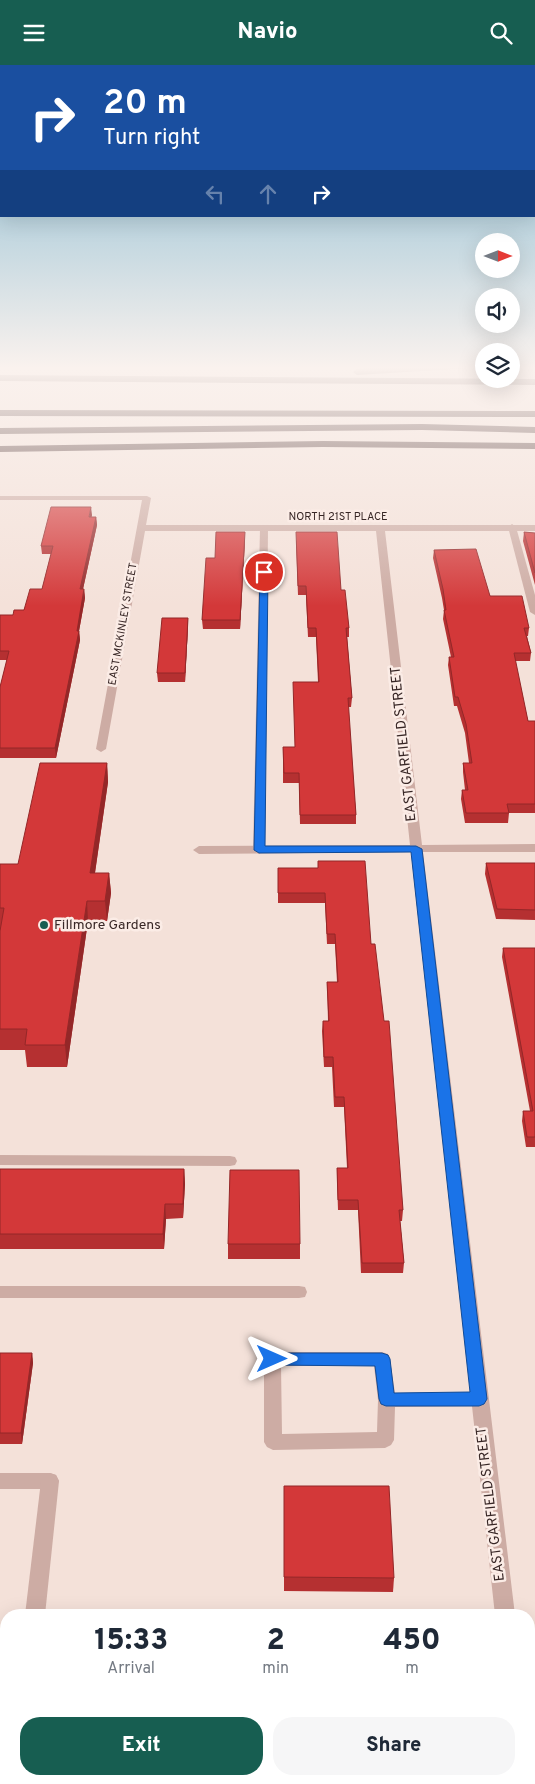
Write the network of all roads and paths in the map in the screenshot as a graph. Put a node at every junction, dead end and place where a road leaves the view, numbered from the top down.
1 (180, 446) edge
2 (0, 449) edge
3 (0, 498) edge
4 (512, 527) junction
5 (535, 527) edge
6 (141, 528) junction
7 (264, 528) junction
8 (380, 528) junction
9 (535, 612) edge
10 (100, 749) dead end
11 (535, 848) edge
12 (416, 849) junction
13 (200, 850) dead end
14 (259, 850) junction
15 (0, 1159) edge
16 (230, 1161) dead end
17 (0, 1292) edge
18 (299, 1292) dead end
19 (386, 1399) junction
20 (479, 1399) junction
21 (0, 1481) edge
22 (36, 1609) edge
23 (504, 1609) edge

1 - 2 highway
3 - 6 street, EAST MCKINLEY STREET
4 - 5 street, NORTH 21ST PLACE
4 - 8 street, NORTH 21ST PLACE
4 - 9 street
6 - 7 street, NORTH 21ST PLACE
6 - 10 street, EAST MCKINLEY STREET
7 - 8 street, NORTH 21ST PLACE
7 - 14 street
8 - 12 street, EAST GARFIELD STREET
11 - 12 street
12 - 14 street
12 - 20 street, EAST GARFIELD STREET
13 - 14 street
15 - 16 street
17 - 18 street
19 - 19 street
19 - 20 street
20 - 23 street, EAST GARFIELD STREET
21 - 22 street

